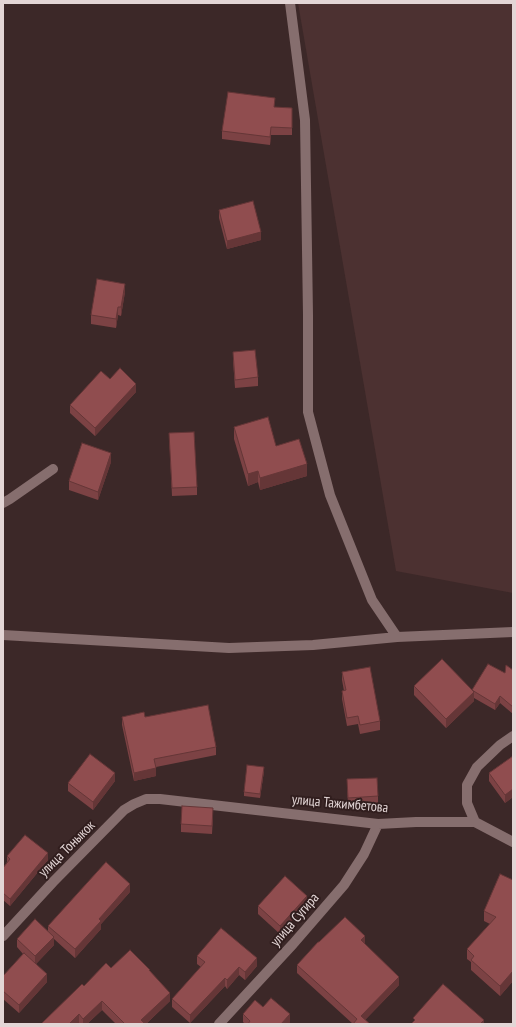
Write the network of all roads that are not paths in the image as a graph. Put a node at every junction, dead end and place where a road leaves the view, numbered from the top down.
1 (290, 3) edge
2 (53, 469) dead end
3 (3, 503) edge
4 (513, 632) edge
5 (3, 635) edge
6 (397, 637) junction
7 (513, 736) edge
8 (160, 799) joint
9 (476, 822) junction
10 (378, 824) junction
11 (513, 842) edge
12 (3, 936) edge
13 (218, 1024) edge

1 - 6 street
2 - 3 street
4 - 6 street
5 - 6 street
7 - 9 street
8 - 10 street, улица Тажимбетова
8 - 12 street, улица Тоныкок
9 - 10 street, улица Тажимбетова
9 - 11 street, улица Тажимбетова
10 - 13 street, улица Сугира

